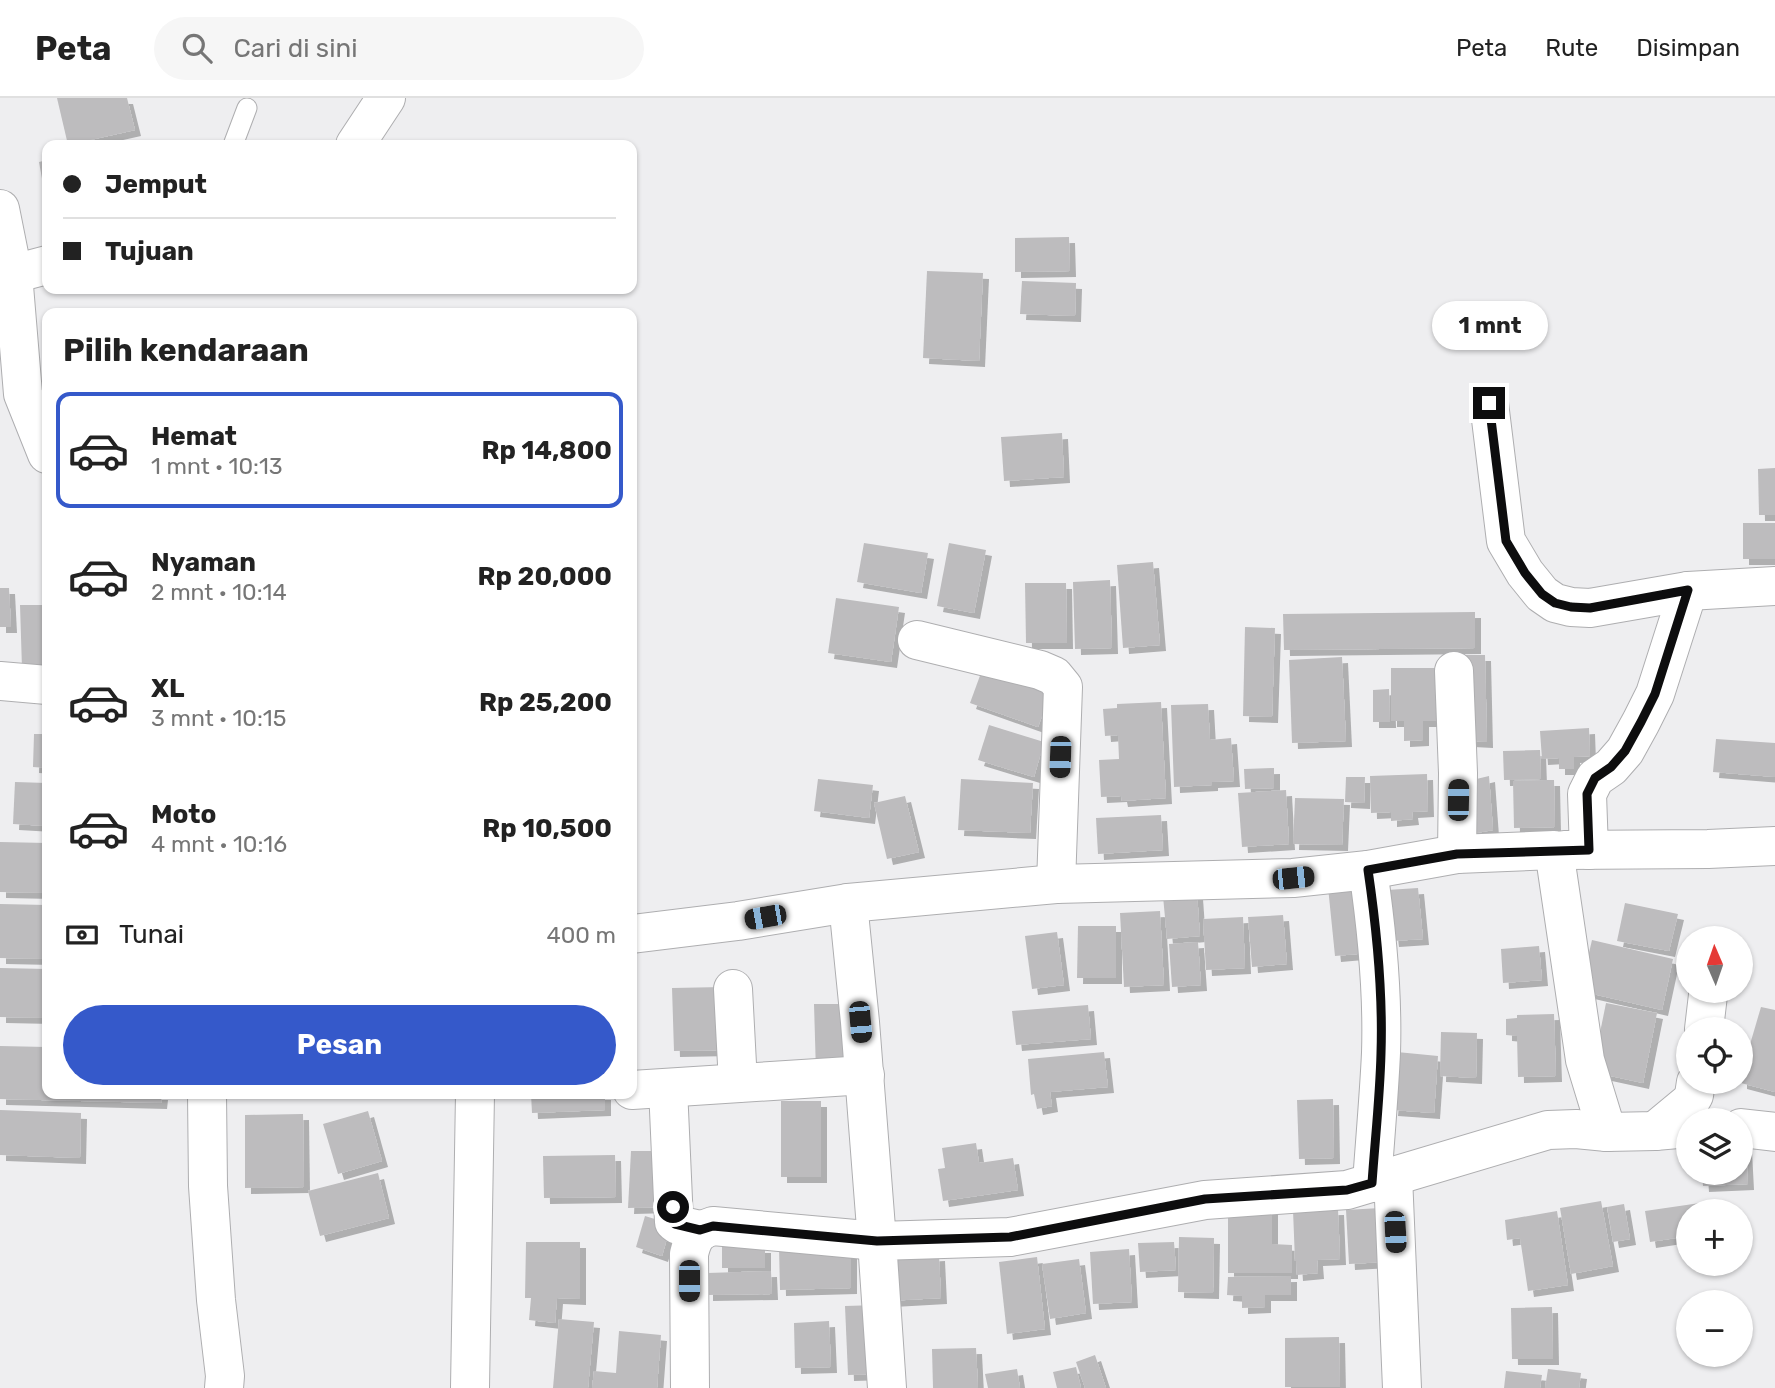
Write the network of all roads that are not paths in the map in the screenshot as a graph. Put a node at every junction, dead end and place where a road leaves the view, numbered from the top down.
1 (386, 98) edge
2 (247, 108) dead end
3 (235, 140) edge
4 (358, 140) edge
5 (0, 208) edge
6 (30, 269) edge
7 (12, 394) edge
8 (1489, 403) dead end
9 (42, 445) edge
10 (1775, 586) edge
11 (1688, 590) junction
12 (917, 640) dead end
13 (1454, 671) dead end
14 (0, 681) edge
15 (42, 685) edge
16 (1775, 846) edge
17 (1572, 850) junction
18 (1457, 854) junction
19 (1368, 870) junction
20 (1056, 884) junction
21 (848, 903) junction
22 (637, 933) edge
23 (733, 989) dead end
24 (864, 1075) junction
25 (738, 1083) junction
26 (650, 1089) edge
27 (1694, 1094) edge
28 (207, 1099) edge
29 (475, 1099) edge
30 (1753, 1129) edge
31 (1672, 1130) edge
32 (1607, 1132) junction
33 (1775, 1132) edge
34 (1382, 1179) junction
35 (700, 1230) junction
36 (877, 1241) junction
37 (224, 1388) edge
38 (470, 1388) edge
39 (690, 1388) edge
40 (887, 1388) edge
41 (1402, 1388) edge

1 - 4 street
2 - 3 lane
5 - 6 street
6 - 7 street
7 - 9 street
8 - 11 street
10 - 11 street
11 - 17 street
12 - 20 street
13 - 18 street
14 - 15 street
16 - 17 street
17 - 18 street
17 - 32 street
18 - 19 street
19 - 20 street
19 - 34 street
20 - 21 street
21 - 22 street
21 - 24 street
23 - 25 street
24 - 25 street
24 - 36 street
25 - 26 street
26 - 35 street
27 - 31 street
28 - 37 street
29 - 38 street
30 - 33 street
31 - 32 street
32 - 34 street
34 - 36 street
34 - 41 street
35 - 36 street
35 - 39 street
36 - 40 street

